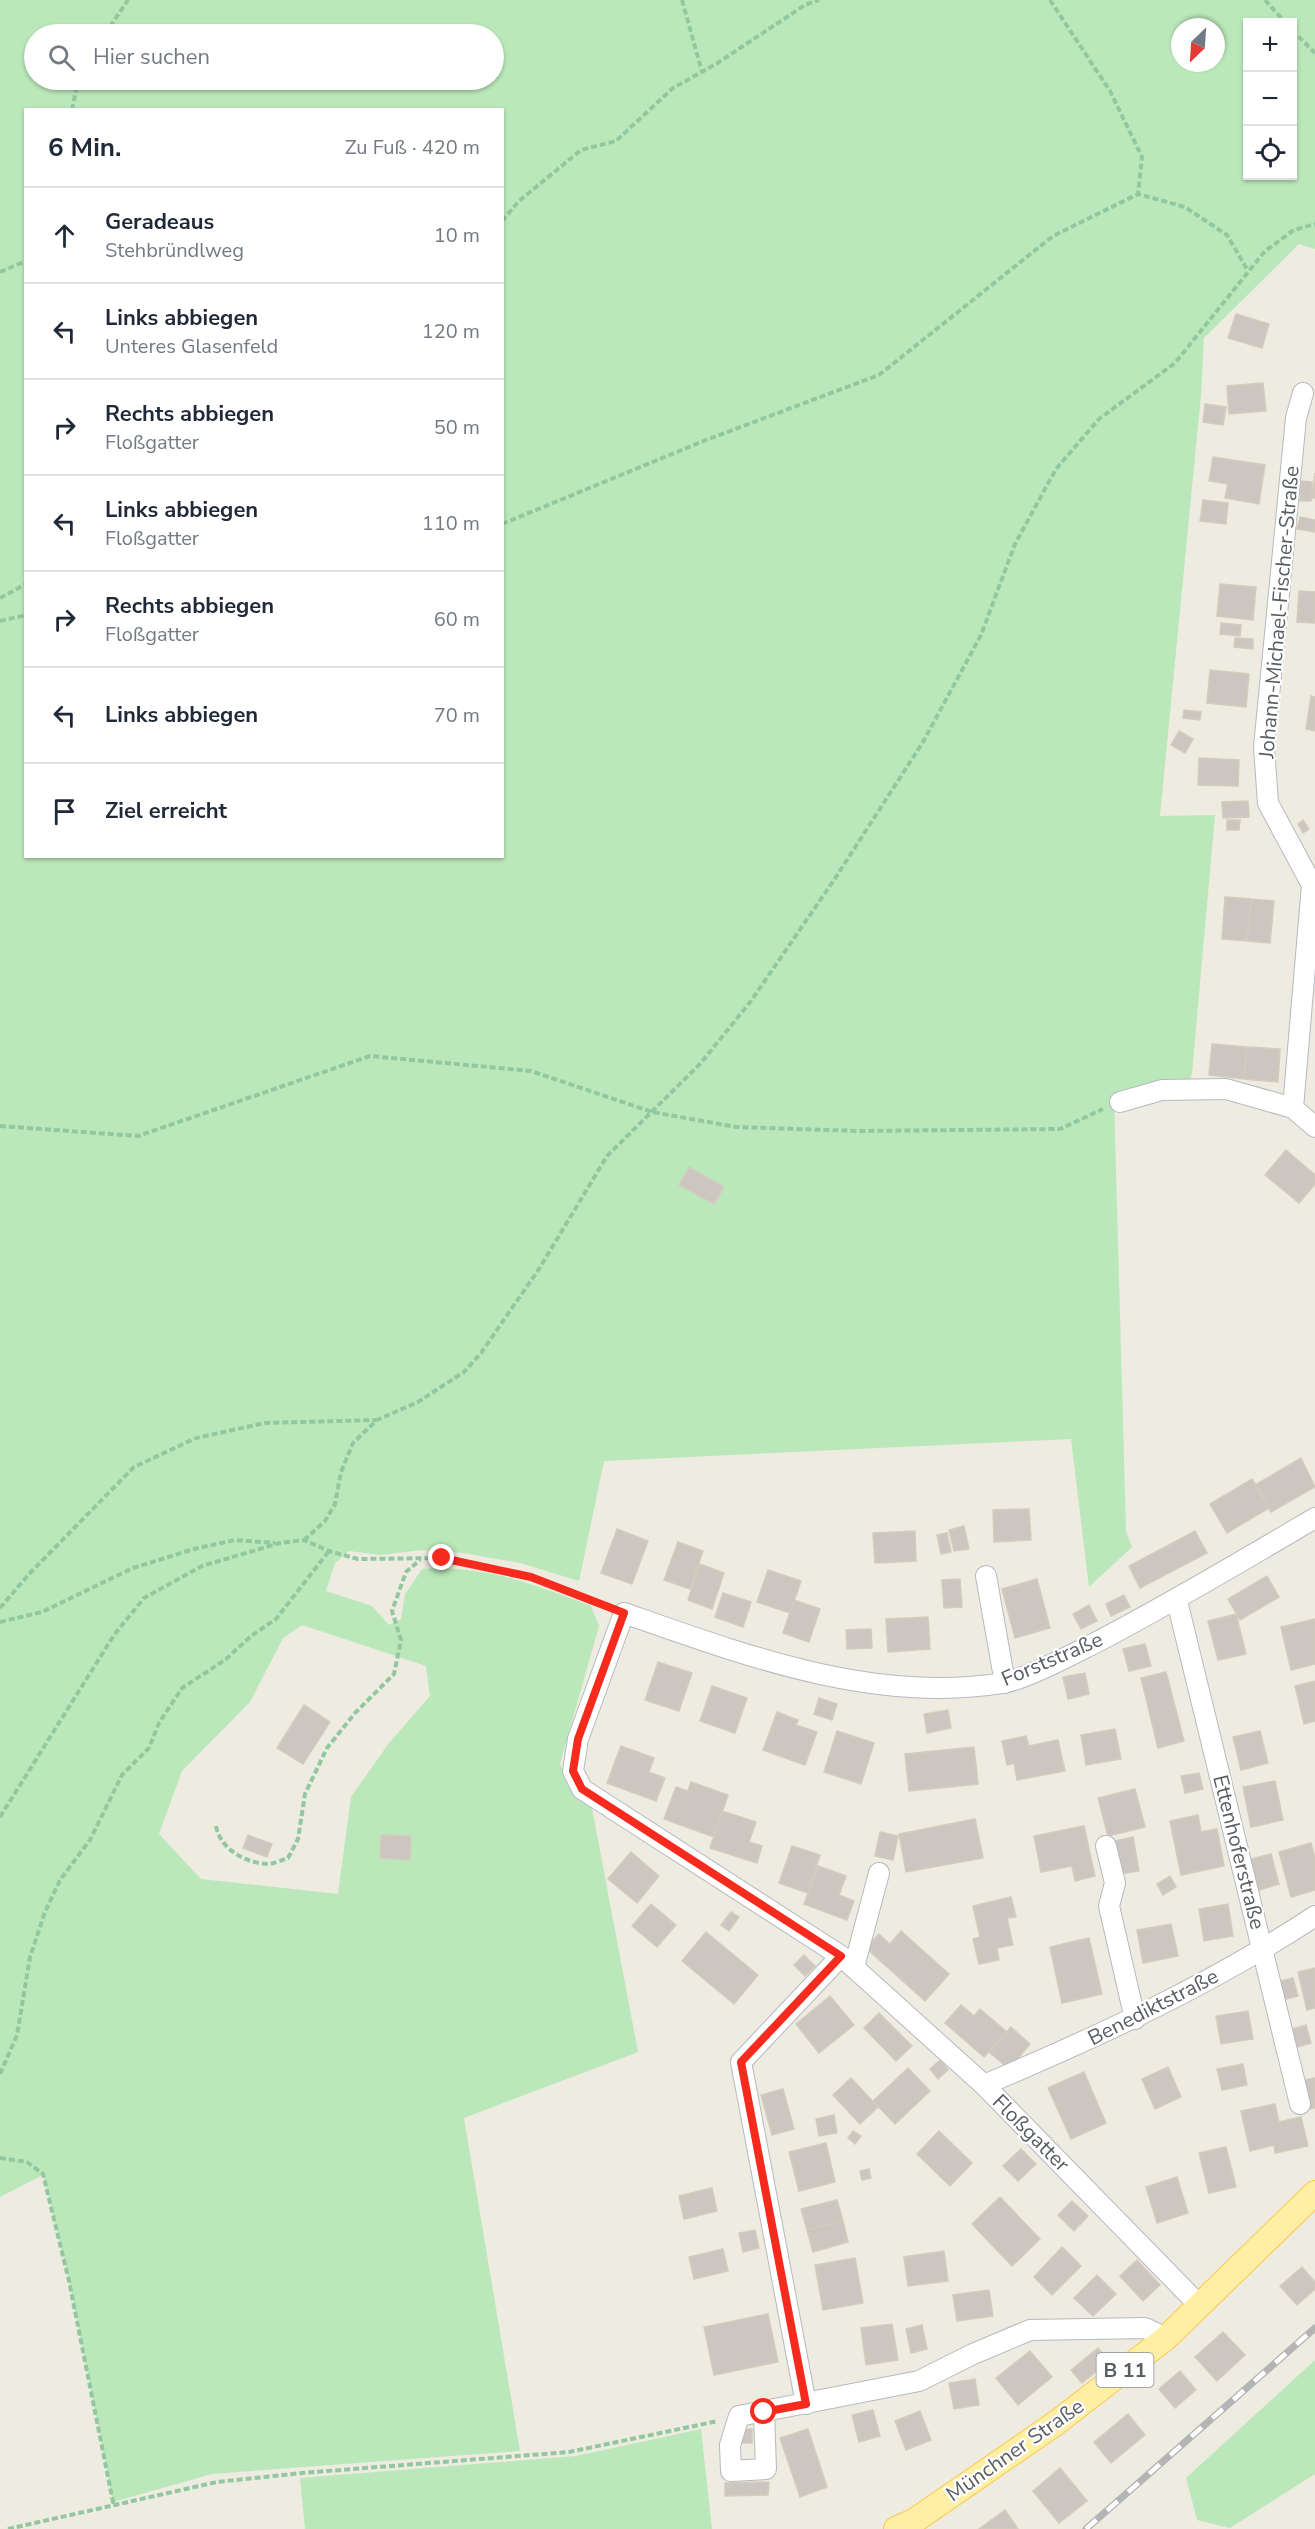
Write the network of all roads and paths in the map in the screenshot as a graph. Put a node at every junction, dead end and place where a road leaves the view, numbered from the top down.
1 (128, 0) edge
2 (682, 0) edge
3 (819, 0) edge
4 (1050, 0) edge
5 (1265, 0) edge
6 (1281, 18) edge
7 (112, 24) edge
8 (1297, 34) edge
9 (1315, 53) edge
10 (702, 72) junction
11 (76, 90) edge
12 (72, 108) edge
13 (1138, 194) junction
14 (504, 218) edge
15 (1315, 224) edge
16 (24, 262) edge
17 (1248, 271) junction
18 (0, 272) edge
19 (1302, 393) dead end
20 (504, 523) edge
21 (24, 585) edge
22 (0, 598) edge
23 (24, 615) edge
24 (0, 621) edge
25 (1314, 884) edge
26 (1120, 1102) joint
27 (1293, 1108) junction
28 (652, 1112) junction
29 (0, 1126) edge
30 (1315, 1127) edge
31 (377, 1420) junction
32 (1315, 1518) edge
33 (304, 1540) junction
34 (280, 1543) junction
35 (329, 1551) junction
36 (421, 1559) junction
37 (986, 1576) dead end
38 (1177, 1601) junction
39 (0, 1608) edge
40 (624, 1613) junction
41 (0, 1622) edge
42 (1005, 1683) junction
43 (0, 1817) edge
44 (216, 1826) dead end
45 (1107, 1846) dead end
46 (879, 1873) dead end
47 (1315, 1916) edge
48 (1264, 1950) junction
49 (848, 1962) junction
50 (1135, 2019) junction
51 (0, 2074) edge
52 (984, 2085) junction
53 (1300, 2104) dead end
54 (0, 2158) edge
55 (1315, 2193) edge
56 (1200, 2306) junction
57 (1166, 2338) junction
58 (806, 2404) junction
59 (764, 2412) junction
60 (739, 2416) junction
61 (116, 2506) junction
62 (8, 2529) edge
63 (896, 2529) edge

1 - 7 path
2 - 10 path
3 - 10 path
4 - 13 path
5 - 6 path
8 - 9 path
10 - 14 path
11 - 12 path
13 - 17 path
13 - 20 path
15 - 17 path
16 - 18 path
17 - 28 path
19 - 25 street, Johann-Michael-Fischer-Straße
21 - 22 path
23 - 24 path
25 - 27 street, Johann-Michael-Fischer-Straße
26 - 27 street
26 - 28 path
27 - 30 street
28 - 29 path
28 - 31 path
31 - 33 path
31 - 39 path
32 - 38 street, Forststraße
33 - 34 path
33 - 35 path
34 - 41 path
34 - 43 path
35 - 36 path
35 - 51 path
36 - 40 path
36 - 44 path
37 - 42 street
38 - 42 street, Forststraße
38 - 48 street, Ettenhoferstraße
40 - 42 street, Forststraße
40 - 49 street, Floßgatter
45 - 50 street
46 - 49 street
47 - 48 street, Benediktstraße
48 - 50 street, Benediktstraße
48 - 53 street, Ettenhoferstraße
49 - 52 street, Floßgatter
49 - 58 street
50 - 52 street, Benediktstraße
52 - 56 street, Floßgatter
54 - 61 path
55 - 56 main road, Münchner Straße / B 11
56 - 57 main road, Münchner Straße / B 11
57 - 58 street
57 - 63 main road, Münchner Straße / B 11
58 - 59 street
59 - 60 street
59 - 60 street
60 - 61 path
61 - 62 path

